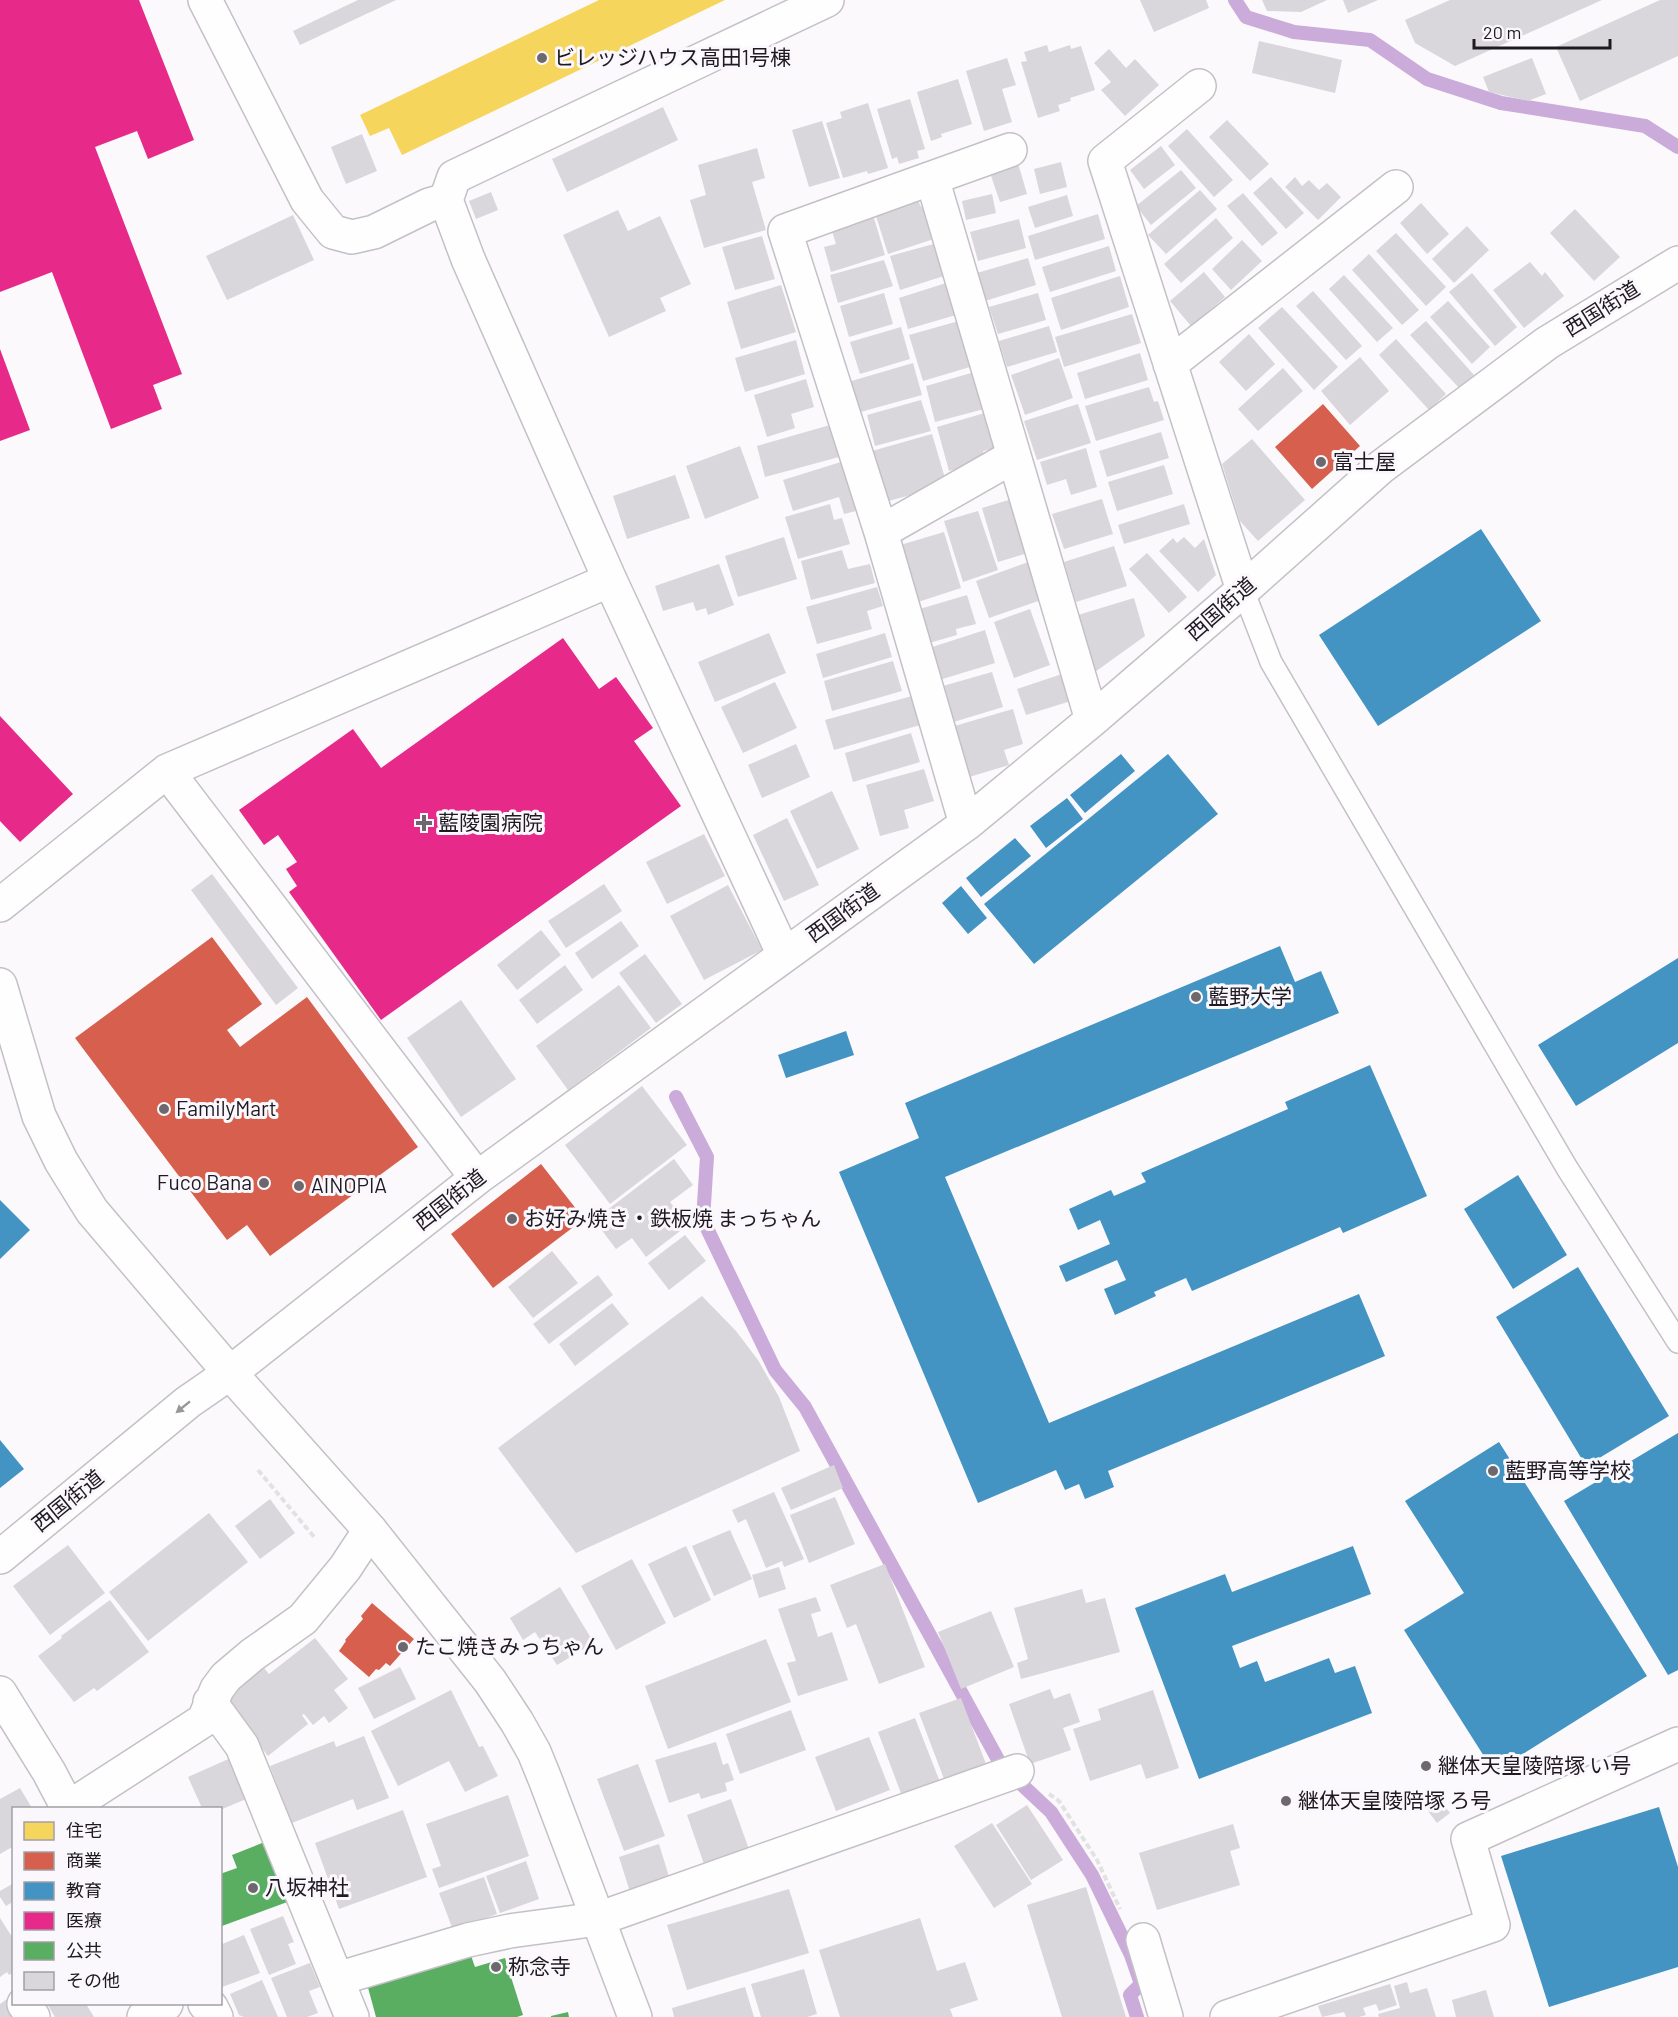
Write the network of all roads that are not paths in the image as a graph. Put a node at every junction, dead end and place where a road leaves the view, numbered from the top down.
1 (205, 0) edge
2 (827, 0) edge
3 (1199, 86) dead end
4 (1010, 150) dead end
5 (932, 178) junction
6 (1396, 187) dead end
7 (446, 200) junction
8 (1678, 263) edge
9 (1170, 364) junction
10 (1014, 456) junction
11 (881, 532) junction
12 (610, 580) junction
13 (1243, 590) junction
14 (1092, 720) junction
15 (167, 771) junction
16 (966, 824) junction
17 (0, 905) edge
18 (784, 956) junction
19 (0, 985) edge
20 (477, 1178) junction
21 (1678, 1342) edge
22 (230, 1373) junction
23 (370, 1530) junction
24 (0, 1557) edge
25 (0, 1693) edge
26 (210, 1702) junction
27 (1678, 1744) edge
28 (1011, 1773) road end
29 (67, 1807) edge
30 (70, 1807) edge
31 (598, 1919) junction
32 (1143, 1940) road end
33 (337, 1978) junction
34 (164, 2005) edge
35 (207, 2005) edge
36 (144, 2017) edge
37 (216, 2017) edge
38 (352, 2017) edge
39 (635, 2017) edge
40 (1166, 2017) edge
41 (1227, 2017) edge

1 - 7 street
2 - 7 street
3 - 9 street
4 - 5 street
5 - 10 street
5 - 11 street
6 - 9 street
7 - 12 street
8 - 13 street, 西国街道
9 - 13 street
10 - 11 street
10 - 14 street
11 - 16 street
12 - 15 street
12 - 18 street
13 - 14 street, 西国街道
13 - 21 lane
14 - 16 street, 西国街道
15 - 17 street
15 - 20 street
16 - 18 street, 西国街道
18 - 20 street, 西国街道
19 - 22 street
20 - 22 street, 西国街道
22 - 23 street
22 -> 24 street, 西国街道
23 - 26 street
23 - 31 street
25 - 29 street
26 - 30 street
26 - 33 street
27 - 41 street
28 - 31 street
31 - 33 street
31 - 39 street
32 - 40 street
33 - 38 street
34 - 36 street
35 - 37 street

